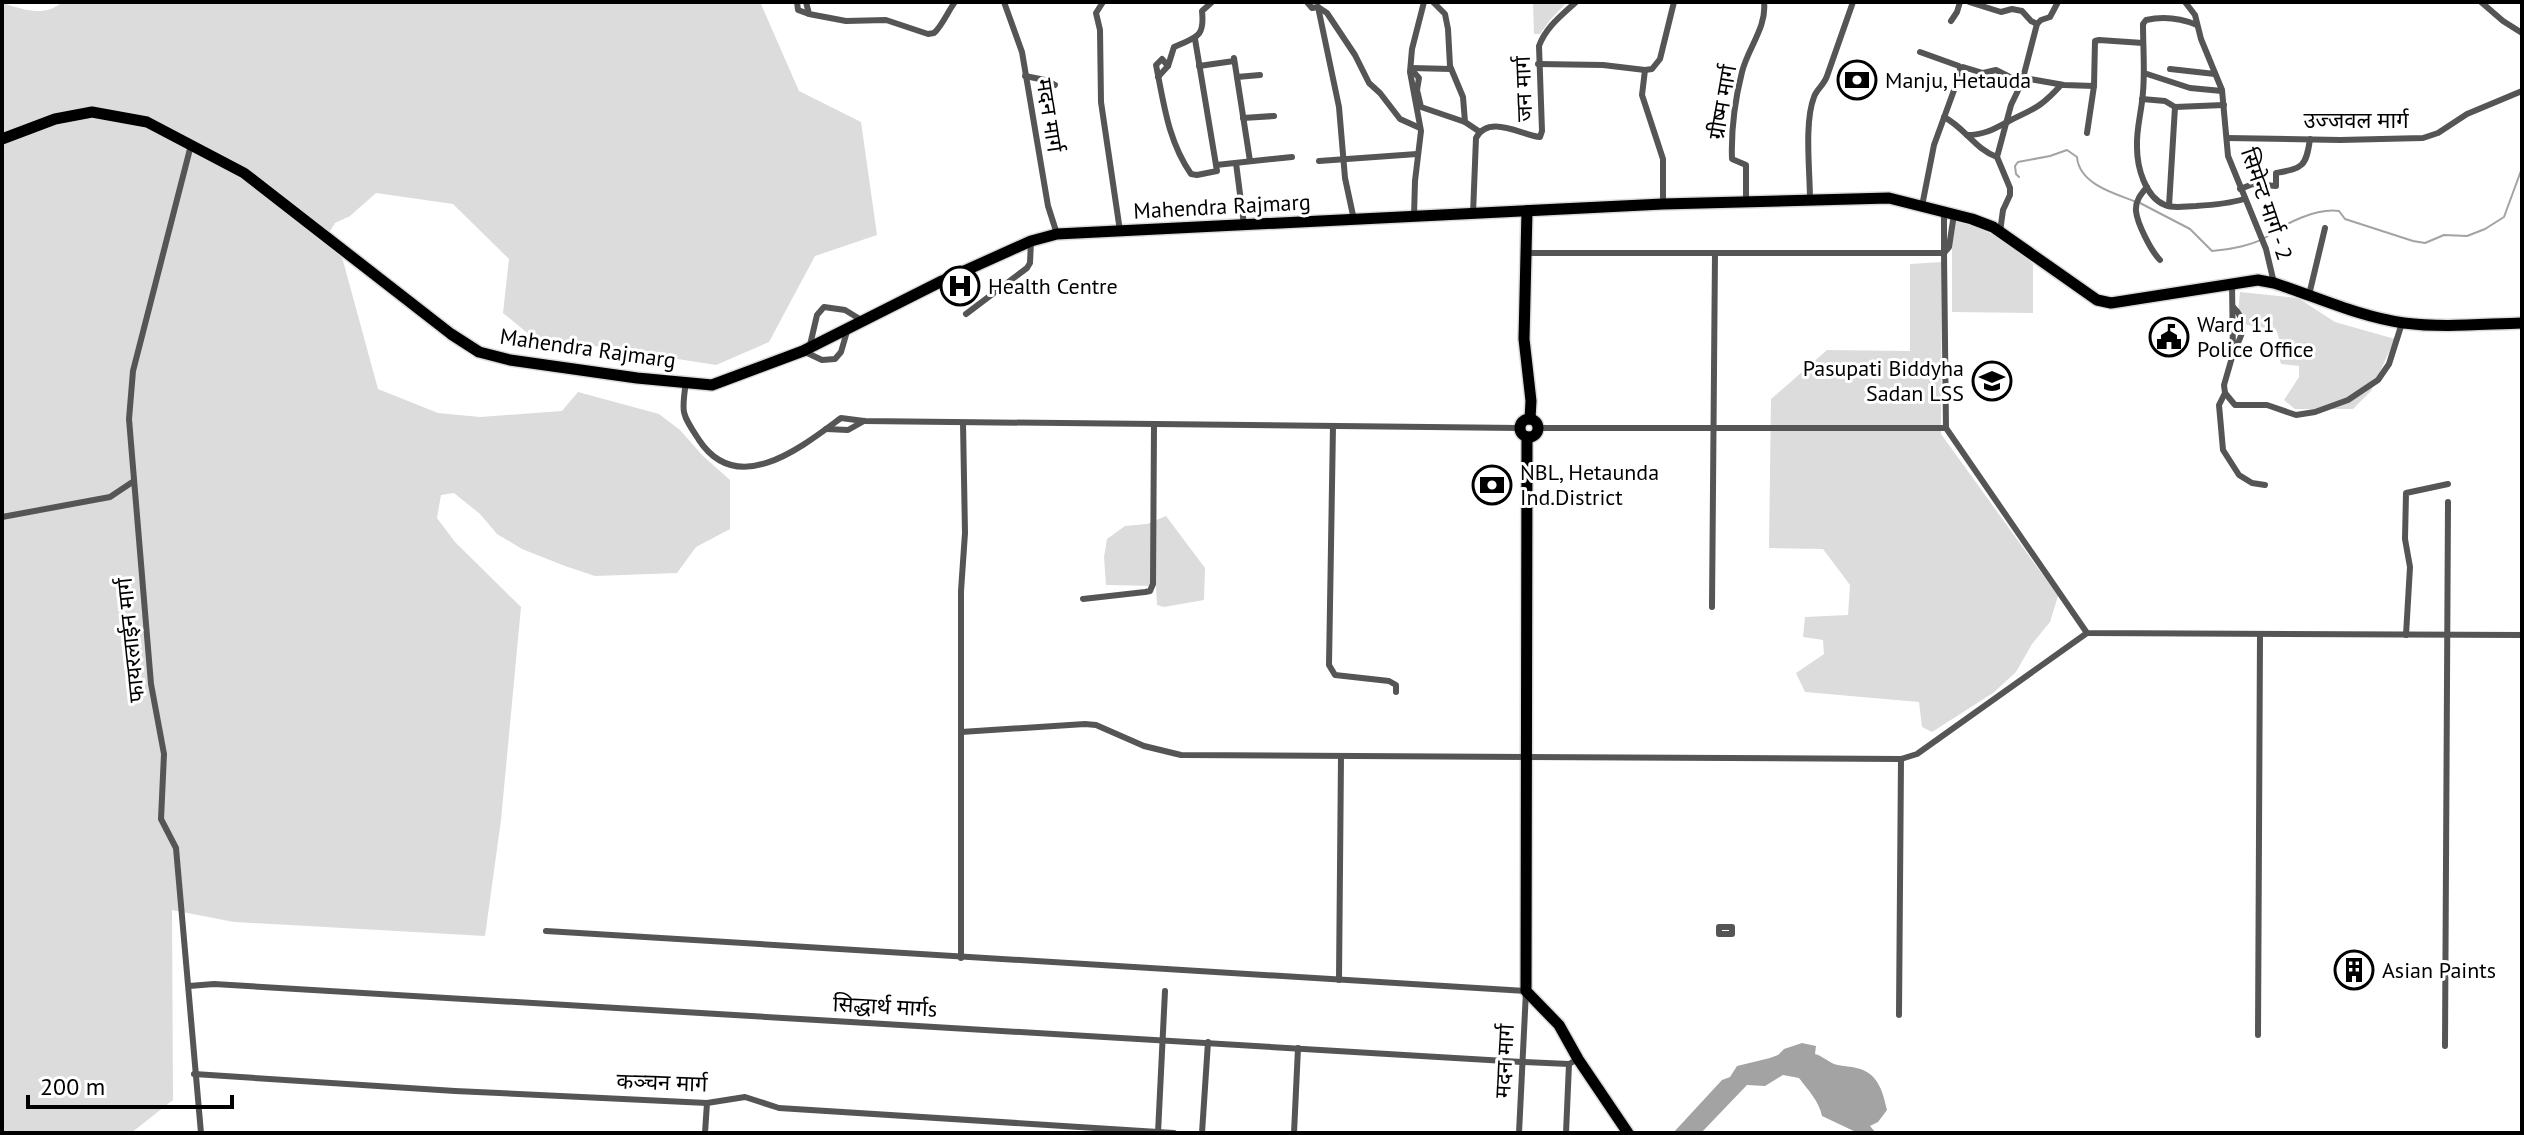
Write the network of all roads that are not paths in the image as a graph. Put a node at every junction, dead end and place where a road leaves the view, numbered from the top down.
1 (797, 2) edge
2 (806, 2) edge
3 (955, 2) edge
4 (1103, 2) edge
5 (1212, 2) edge
6 (1424, 2) edge
7 (1433, 2) edge
8 (1576, 2) edge
9 (1674, 2) edge
10 (1764, 2) edge
11 (1853, 2) edge
12 (1960, 2) edge
13 (1969, 2) edge
14 (2058, 2) edge
15 (2185, 2) edge
16 (2481, 2) edge
17 (1002, 3) edge
18 (1305, 3) edge
19 (1318, 7) junction
20 (809, 14) junction
21 (1951, 21) dead end
22 (2037, 24) junction
23 (2197, 25) junction
24 (2522, 33) edge
25 (1195, 39) junction
26 (2143, 43) junction
27 (1920, 52) dead end
28 (1538, 64) junction
29 (1199, 66) junction
30 (1411, 68) junction
31 (1451, 69) junction
32 (2170, 69) dead end
33 (1645, 70) junction
34 (1960, 70) junction
35 (2144, 73) junction
36 (2215, 74) junction
37 (1260, 75) dead end
38 (1025, 76) junction
39 (1237, 77) junction
40 (2022, 80) junction
41 (1055, 85) dead end
42 (2061, 85) junction
43 (2094, 86) junction
44 (2222, 91) junction
45 (2522, 91) edge
46 (2142, 99) junction
47 (2224, 105) junction
48 (2175, 107) junction
49 (1274, 116) dead end
50 (1944, 117) junction
51 (1243, 118) junction
52 (1465, 122) junction
53 (2006, 123) junction
54 (1420, 128) junction
55 (1480, 132) junction
56 (2087, 133) dead end
57 (1967, 135) junction
58 (2227, 138) junction
59 (2, 139) edge
60 (2310, 139) junction
61 (191, 145) junction
62 (1417, 154) junction
63 (1292, 157) dead end
64 (1997, 157) junction
65 (1344, 158) junction
66 (1250, 161) junction
67 (1319, 161) dead end
68 (1236, 163) junction
69 (1216, 165) junction
70 (2147, 187) junction
71 (2240, 189) junction
72 (2244, 199) junction
73 (1810, 200) junction
74 (1746, 202) junction
75 (1663, 204) junction
76 (1922, 206) junction
77 (2169, 206) junction
78 (1527, 211) junction
79 (1949, 213) junction
80 (1473, 214) junction
81 (1414, 217) junction
82 (1354, 220) junction
83 (1244, 225) junction
84 (2325, 228) dead end
85 (1120, 231) junction
86 (2000, 232) junction
87 (1057, 234) junction
88 (1031, 241) junction
89 (1526, 253) junction
90 (1715, 253) junction
91 (1944, 253) junction
92 (2160, 260) dead end
93 (2232, 283) junction
94 (2274, 283) junction
95 (2309, 295) junction
96 (2232, 306) junction
97 (966, 314) dead end
98 (863, 321) junction
99 (2402, 323) junction
100 (2522, 323) edge
101 (848, 328) junction
102 (806, 349) junction
103 (2233, 352) junction
104 (686, 382) junction
105 (2225, 393) junction
106 (864, 421) junction
107 (963, 423) junction
108 (1534, 424) junction
109 (1154, 426) junction
110 (1333, 426) junction
111 (1714, 428) junction
112 (1946, 428) junction
113 (826, 429) junction
114 (1523, 432) junction
115 (134, 481) junction
116 (2448, 484) dead end
117 (2265, 485) dead end
118 (2448, 502) dead end
119 (2, 517) edge
120 (1083, 599) dead end
121 (1712, 607) dead end
122 (2087, 633) junction
123 (2260, 634) junction
124 (2406, 635) junction
125 (2446, 635) junction
126 (2522, 635) edge
127 (1396, 692) dead end
128 (961, 732) junction
129 (1341, 756) junction
130 (1526, 757) junction
131 (1901, 759) junction
132 (546, 931) dead end
133 (961, 958) junction
134 (1339, 980) junction
135 (189, 986) junction
136 (1165, 991) dead end
137 (1526, 991) junction
138 (1899, 1015) dead end
139 (2258, 1035) dead end
140 (1163, 1040) junction
141 (1208, 1042) junction
142 (2445, 1046) dead end
143 (1298, 1048) junction
144 (1522, 1062) junction
145 (1574, 1062) junction
146 (194, 1074) junction
147 (707, 1103) junction
148 (1158, 1132) edge
149 (201, 1133) edge
150 (705, 1133) edge
151 (1174, 1133) edge
152 (1202, 1133) edge
153 (1294, 1133) edge
154 (1519, 1133) edge
155 (1566, 1133) edge
156 (1628, 1133) edge

1 - 20 street
2 - 20 street
3 - 20 street
4 - 85 street
5 - 25 street
6 - 30 street
7 - 31 street
8 - 28 street, जन मार्ग
9 - 33 street
10 - 74 street, ग्रीष्म मार्ग
11 - 73 street
12 - 21 street
13 - 22 street
14 - 22 street
15 - 23 street, सिमेन्ट मार्ग - 2
16 - 24 street
17 - 38 street, मदन मार्ग
18 - 19 street
19 - 54 street
19 - 65 street
22 - 40 street
23 - 26 street
23 - 36 street, सिमेन्ट मार्ग - 2
25 - 29 street
25 - 69 street
26 - 35 street
26 - 43 street
27 - 34 street
28 - 33 street
28 - 55 street, जन मार्ग
29 - 39 street
29 - 69 street
30 - 31 street
30 - 52 street
30 - 54 street
31 - 52 street
32 - 36 street
33 - 75 street
34 - 40 street
34 - 50 street
35 - 44 street
35 - 46 street
36 - 44 street, सिमेन्ट मार्ग - 2
37 - 39 street
38 - 41 street
38 - 87 street, मदन मार्ग
39 - 51 street
40 - 42 street
40 - 53 street
42 - 43 street
42 - 53 street
43 - 56 street
44 - 47 street, सिमेन्ट मार्ग - 2
45 - 60 street, उज्जवल मार्ग
46 - 48 street
46 - 70 street
47 - 48 street
47 - 58 street, सिमेन्ट मार्ग - 2
48 - 77 street
49 - 51 street
50 - 57 street
50 - 76 street
51 - 66 street
52 - 55 street
53 - 57 street
53 - 64 street
54 - 62 street
55 - 80 street, जन मार्ग
57 - 64 street
58 - 60 street, उज्जवल मार्ग
58 - 71 street, सिमेन्ट मार्ग - 2
59 - 61 highway, Mahendra Rajmarg
60 - 71 street
61 - 104 highway, Mahendra Rajmarg
61 - 115 street, फायरलाईन मार्ग
62 - 65 street
62 - 81 street
63 - 66 street
64 - 86 street
65 - 67 street
65 - 82 street
66 - 68 street
68 - 69 street
68 - 83 street
70 - 77 street
70 - 92 street
71 - 72 street, सिमेन्ट मार्ग - 2
72 - 77 street
72 - 94 street, सिमेन्ट मार्ग - 2
73 - 74 highway, Mahendra Rajmarg
73 - 76 highway, Mahendra Rajmarg
74 - 75 highway, Mahendra Rajmarg
75 - 78 highway, Mahendra Rajmarg
76 - 79 highway, Mahendra Rajmarg
78 - 80 highway, Mahendra Rajmarg
78 - 89 highway
79 - 86 highway, Mahendra Rajmarg
79 - 91 street
80 - 81 highway, Mahendra Rajmarg
81 - 82 highway, Mahendra Rajmarg
82 - 83 highway, Mahendra Rajmarg
83 - 85 highway, Mahendra Rajmarg
84 - 95 street
85 - 87 highway, Mahendra Rajmarg
86 - 93 highway, Mahendra Rajmarg
87 - 88 highway, Mahendra Rajmarg
88 - 97 street
88 - 98 highway, Mahendra Rajmarg
89 - 90 street
89 - 108 highway
90 - 91 street
90 - 111 street
91 - 112 street
93 - 94 highway, Mahendra Rajmarg
93 - 96 street
94 - 95 highway, Mahendra Rajmarg
95 - 99 highway, Mahendra Rajmarg
96 - 103 street
96 - 103 street
98 - 101 highway, Mahendra Rajmarg
98 - 102 street
99 - 100 highway, Mahendra Rajmarg
99 - 105 street
101 - 102 highway, Mahendra Rajmarg
101 - 102 street
102 - 104 highway, Mahendra Rajmarg
103 - 105 street
104 - 113 street
105 - 117 street
106 - 107 street
106 - 113 street
106 - 113 street
107 - 109 street
107 - 128 street
108 - 111 street
108 - 114 highway
109 - 110 street
109 - 120 street
110 - 114 street
110 - 127 street
111 - 112 street
111 - 121 street
112 - 122 street
114 - 130 highway
115 - 119 street
115 - 135 street, फायरलाईन मार्ग
116 - 124 street
118 - 125 street
122 - 123 street
122 - 131 street
123 - 124 street
123 - 139 street
124 - 125 street
125 - 126 street
125 - 142 street
128 - 129 street
128 - 133 street
129 - 130 street
129 - 134 street
130 - 131 street
130 - 137 highway
131 - 138 street
132 - 133 street
133 - 134 street
134 - 137 street
135 - 140 street, सिद्धार्थ मार्गs
135 - 146 street, फायरलाईन मार्ग
136 - 140 street
137 - 144 street, मदन मार्ग
137 - 145 highway
140 - 141 street, सिद्धार्थ मार्गs
140 - 148 street
141 - 143 street, सिद्धार्थ मार्गs
141 - 152 street
143 - 144 street, सिद्धार्थ मार्गs
143 - 153 street
144 - 145 street, सिद्धार्थ मार्गs
144 - 154 street, मदन मार्ग
145 - 155 street
145 - 156 highway
146 - 147 street, कञ्चन मार्ग
146 - 149 street, फायरलाईन मार्ग
147 - 148 street, कञ्चन मार्ग
147 - 150 street
148 - 151 street, कञ्चन मार्ग

